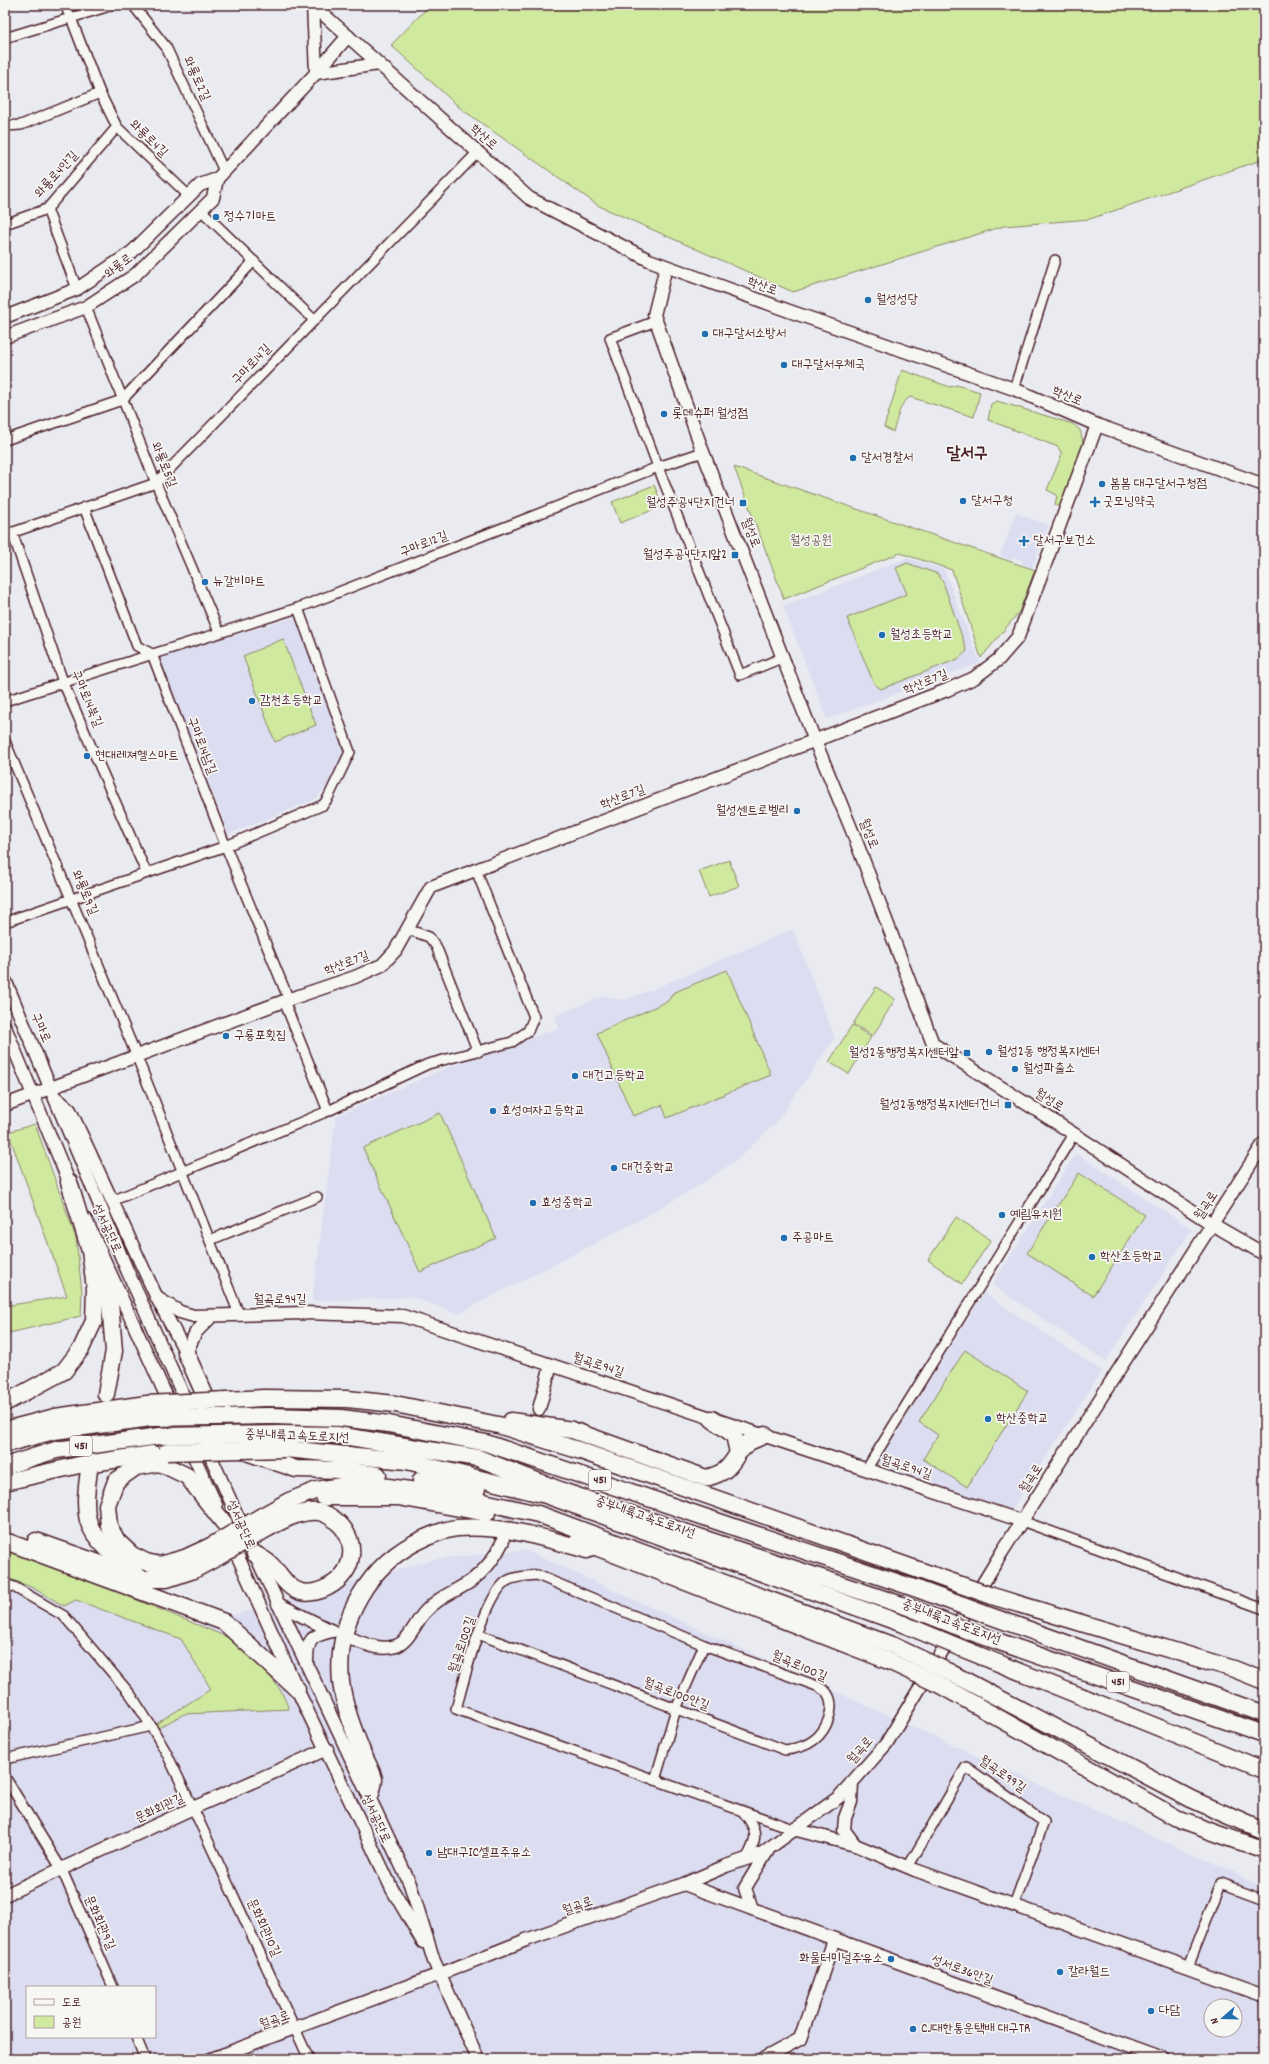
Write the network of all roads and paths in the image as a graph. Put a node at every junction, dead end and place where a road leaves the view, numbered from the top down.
1 (65, 5) edge
2 (113, 5) edge
3 (133, 5) edge
4 (313, 5) edge
5 (72, 18) junction
6 (348, 36) junction
7 (5, 38) edge
8 (379, 64) junction
9 (316, 73) junction
10 (100, 93) junction
11 (5, 126) edge
12 (118, 127) junction
13 (478, 152) junction
14 (220, 175) junction
15 (189, 196) junction
16 (47, 209) junction
17 (201, 210) junction
18 (5, 224) edge
19 (1055, 260) dead end
20 (254, 261) junction
21 (666, 267) junction
22 (77, 289) junction
23 (86, 307) junction
24 (5, 317) edge
25 (314, 320) junction
26 (656, 321) junction
27 (5, 337) edge
28 (1014, 389) junction
29 (122, 400) junction
30 (1097, 425) junction
31 (5, 440) edge
32 (703, 452) junction
33 (658, 467) junction
34 (156, 483) junction
35 (1264, 485) edge
36 (84, 507) junction
37 (9, 533) edge
38 (298, 608) junction
39 (219, 632) junction
40 (152, 654) junction
41 (784, 657) junction
42 (63, 682) junction
43 (5, 701) edge
44 (5, 741) edge
45 (815, 741) junction
46 (226, 846) junction
47 (476, 870) junction
48 (146, 872) junction
49 (72, 898) junction
50 (5, 922) edge
51 (407, 929) junction
52 (5, 980) edge
53 (286, 1001) junction
54 (5, 1027) edge
55 (478, 1052) junction
56 (137, 1057) junction
57 (52, 1091) junction
58 (32, 1094) junction
59 (5, 1105) edge
60 (328, 1111) junction
61 (1074, 1134) junction
62 (1264, 1143) edge
63 (183, 1171) junction
64 (69, 1182) junction
65 (318, 1197) dead end
66 (112, 1201) junction
67 (1212, 1224) junction
68 (210, 1240) junction
69 (90, 1251) junction
70 (1264, 1254) edge
71 (157, 1298) junction
72 (239, 1314) junction
73 (212, 1316) junction
74 (186, 1353) junction
75 (551, 1365) junction
76 (106, 1394) tunnel mouth
77 (5, 1403) edge
78 (395, 1404) junction
79 (539, 1409) tunnel mouth
80 (149, 1411) junction
81 (712, 1419) junction
82 (5, 1430) edge
83 (765, 1435) junction
84 (283, 1442) junction
85 (5, 1444) edge
86 (738, 1453) junction
87 (5, 1466) edge
88 (89, 1470) tunnel mouth
89 (866, 1470) junction
90 (5, 1482) edge
91 (1022, 1521) junction
92 (267, 1522) junction
93 (224, 1524) junction
94 (5, 1535) edge
95 (5, 1541) edge
96 (503, 1541) tunnel mouth
97 (215, 1551) junction
98 (255, 1554) junction
99 (652, 1557) junction
100 (628, 1561) junction
101 (5, 1584) edge
102 (278, 1604) junction
103 (1264, 1609) edge
104 (478, 1634) junction
105 (351, 1639) dead end
106 (704, 1646) junction
107 (890, 1653) junction
108 (307, 1666) junction
109 (1264, 1681) edge
110 (297, 1689) junction
111 (827, 1693) joint
112 (676, 1709) junction
113 (1264, 1714) edge
114 (151, 1726) junction
115 (1264, 1734) edge
116 (327, 1749) junction
117 (5, 1759) edge
118 (1264, 1770) edge
119 (5, 1777) edge
120 (655, 1780) junction
121 (852, 1782) junction
122 (370, 1797) junction
123 (193, 1808) junction
124 (743, 1812) junction
125 (793, 1829) junction
126 (1264, 1831) edge
127 (855, 1845) junction
128 (769, 1848) junction
129 (1264, 1850) edge
130 (746, 1859) junction
131 (908, 1867) junction
132 (62, 1870) junction
133 (684, 1884) junction
134 (5, 1895) edge
135 (1264, 1899) edge
136 (1014, 1905) junction
137 (752, 1909) junction
138 (834, 1940) junction
139 (434, 1961) junction
140 (1188, 1967) junction
141 (440, 1974) junction
142 (113, 1986) edge
143 (1264, 1994) edge
144 (295, 2029) junction
145 (136, 2038) edge
146 (145, 2059) edge
147 (211, 2059) edge
148 (309, 2059) edge
149 (478, 2059) edge
150 (763, 2059) edge
151 (1163, 2059) edge

1 - 5 street, 와룡로4길
2 - 5 street
3 - 14 street, 와룡로2길
4 - 6 main road, 학산로
4 - 9 main road
5 - 7 street
5 - 10 street, 와룡로4길
6 - 8 main road, 학산로
6 - 9 main road, 와룡로
8 - 9 main road
8 - 13 main road, 학산로
9 - 14 main road, 와룡로
10 - 11 street
10 - 12 street, 와룡로4길
12 - 15 street, 와룡로4길
12 - 16 street, 와룡로4안길
13 - 21 main road, 학산로
13 - 25 street, 구마로14길
14 - 15 main road, 와룡로
14 - 17 main road, 와룡로
15 - 22 main road, 와룡로
16 - 18 street, 와룡로4안길
16 - 22 street
17 - 20 street
17 - 23 main road, 와룡로
19 - 28 street
20 - 25 street
20 - 29 street
21 - 26 main road, 월성로
21 - 28 main road, 학산로
22 - 24 main road, 와룡로
23 - 27 main road, 와룡로
23 - 29 street, 와룡로5길
25 - 34 street, 구마로14길
26 - 32 main road, 월성로
26 - 33 street
28 - 30 main road, 학산로
29 - 31 street
29 - 34 street, 와룡로5길
30 - 35 main road, 학산로
30 - 45 main road, 학산로7길
32 - 33 street, 구마로12길
32 - 41 main road, 월성로
33 - 38 street, 구마로12길
33 - 41 street
34 - 36 street, 구마로14길
34 - 39 street, 와룡로5길
36 - 37 street, 구마로14길
36 - 40 street
37 - 42 street, 구마로14북길
38 - 39 street, 구마로12길
38 - 46 street
39 - 40 street, 구마로12길
40 - 42 street, 구마로12길
40 - 46 street, 구마로14남길
41 - 45 main road, 월성로
42 - 43 street, 구마로12길
42 - 48 street, 구마로14북길
44 - 49 street, 와룡로9길
45 - 47 main road, 학산로7길
45 - 61 main road, 월성로
46 - 48 street
46 - 53 street, 구마로14남길
47 - 51 main road, 학산로7길
47 - 55 street
48 - 49 street
49 - 50 street
49 - 56 street, 와룡로9길
51 - 53 main road, 학산로7길
51 - 55 street
52 - 57 main road, 구마로
53 - 56 main road, 학산로7길
53 - 60 street, 구마로14남길
54 - 58 main road
55 - 60 street
56 - 57 main road, 학산로7길
56 - 63 street, 와룡로9길
57 - 58 main road, 학산로7길
57 - 66 main road
57 - 98 main road, 성서공단로
58 - 59 main road, 학산로7길
58 - 64 main road, 성서공단로
60 - 63 street
61 - 67 main road, 월성로
61 - 89 street
62 - 67 main road, 월곡로
63 - 66 street
63 - 68 street, 와룡로9길
64 - 69 highway
64 - 93 main road, 성서공단로
65 - 68 street
66 - 71 main road
67 - 70 main road, 월성로
67 - 91 main road, 월곡로
68 - 72 street, 와룡로9길
69 - 76 highway
69 - 77 highway
71 - 73 main road, 월곡로94길
71 - 74 main road
72 - 73 main road, 월곡로94길
72 - 75 main road, 월곡로94길
73 - 74 main road
74 - 99 highway
75 - 79 main road
75 - 81 main road, 월곡로94길
78 - 80 highway, bridge
78 - 86 highway
78 - 109 highway, bridge
80 - 82 highway
80 - 85 highway, 중부내륙고속도로지선 / 451
80 - 113 highway, 중부내륙고속도로지선 / 451, bridge
81 - 83 main road, 월곡로94길
81 - 86 highway
83 - 86 highway
83 - 89 main road, 월곡로94길
84 - 87 highway, 중부내륙고속도로지선 / 451, bridge
84 - 90 highway, bridge
84 - 115 highway, 중부내륙고속도로지선 / 451, bridge
84 - 118 highway, bridge
88 - 97 highway
89 - 91 main road, 월곡로94길
91 - 103 street
91 - 121 main road, 월곡로
92 - 97 highway
92 - 98 highway
92 - 99 highway
92 - 100 highway
93 - 97 highway
93 - 110 main road, 성서공단로
94 - 97 highway
95 - 110 highway
96 - 105 main road
98 - 102 main road, 성서공단로
99 - 107 highway
100 - 107 highway
100 - 122 highway
101 - 114 street, 문화회관10길
102 - 108 main road, 성서공단로
102 - 108 main road
104 - 106 street, 월곡로100길
104 - 112 street, 월곡로100안길
104 - 120 street, 월곡로100길
106 - 111 street, 월곡로100길
106 - 112 street
107 - 126 highway, bridge
107 - 129 highway, bridge
108 - 122 main road, 성서공단로
110 - 116 main road, 성서공단로
111 - 112 street, 월곡로100안길
112 - 120 street
114 - 117 street
114 - 123 street, 문화회관10길
116 - 123 main road, 문화회관길
116 - 139 main road, 성서공단로
119 - 132 street, 문화회관9길
120 - 124 street, 월곡로100길
121 - 125 main road, 월곡로
121 - 127 main road
122 - 139 main road, 성서공단로
123 - 132 main road, 문화회관길
123 - 144 street, 문화회관10길
124 - 125 street, 월곡로100길
124 - 130 street
125 - 127 main road
125 - 128 main road, 월곡로
127 - 131 main road
128 - 130 main road, 월곡로
128 - 137 main road
130 - 133 main road, 월곡로
131 - 136 main road
131 - 136 street, 월곡로99길
132 - 134 main road, 문화회관길
132 - 142 street, 문화회관9길
133 - 137 main road, 성서로36안길
133 - 141 main road, 월곡로
135 - 140 street
136 - 140 main road
137 - 138 main road, 성서로36안길
138 - 150 main road
138 - 151 main road, 성서로36안길
139 - 141 main road, 성서공단로
140 - 143 main road
141 - 144 main road, 월곡로
141 - 149 main road, 성서공단로
144 - 147 main road, 월곡로
144 - 148 street, 문화회관10길
145 - 146 street

